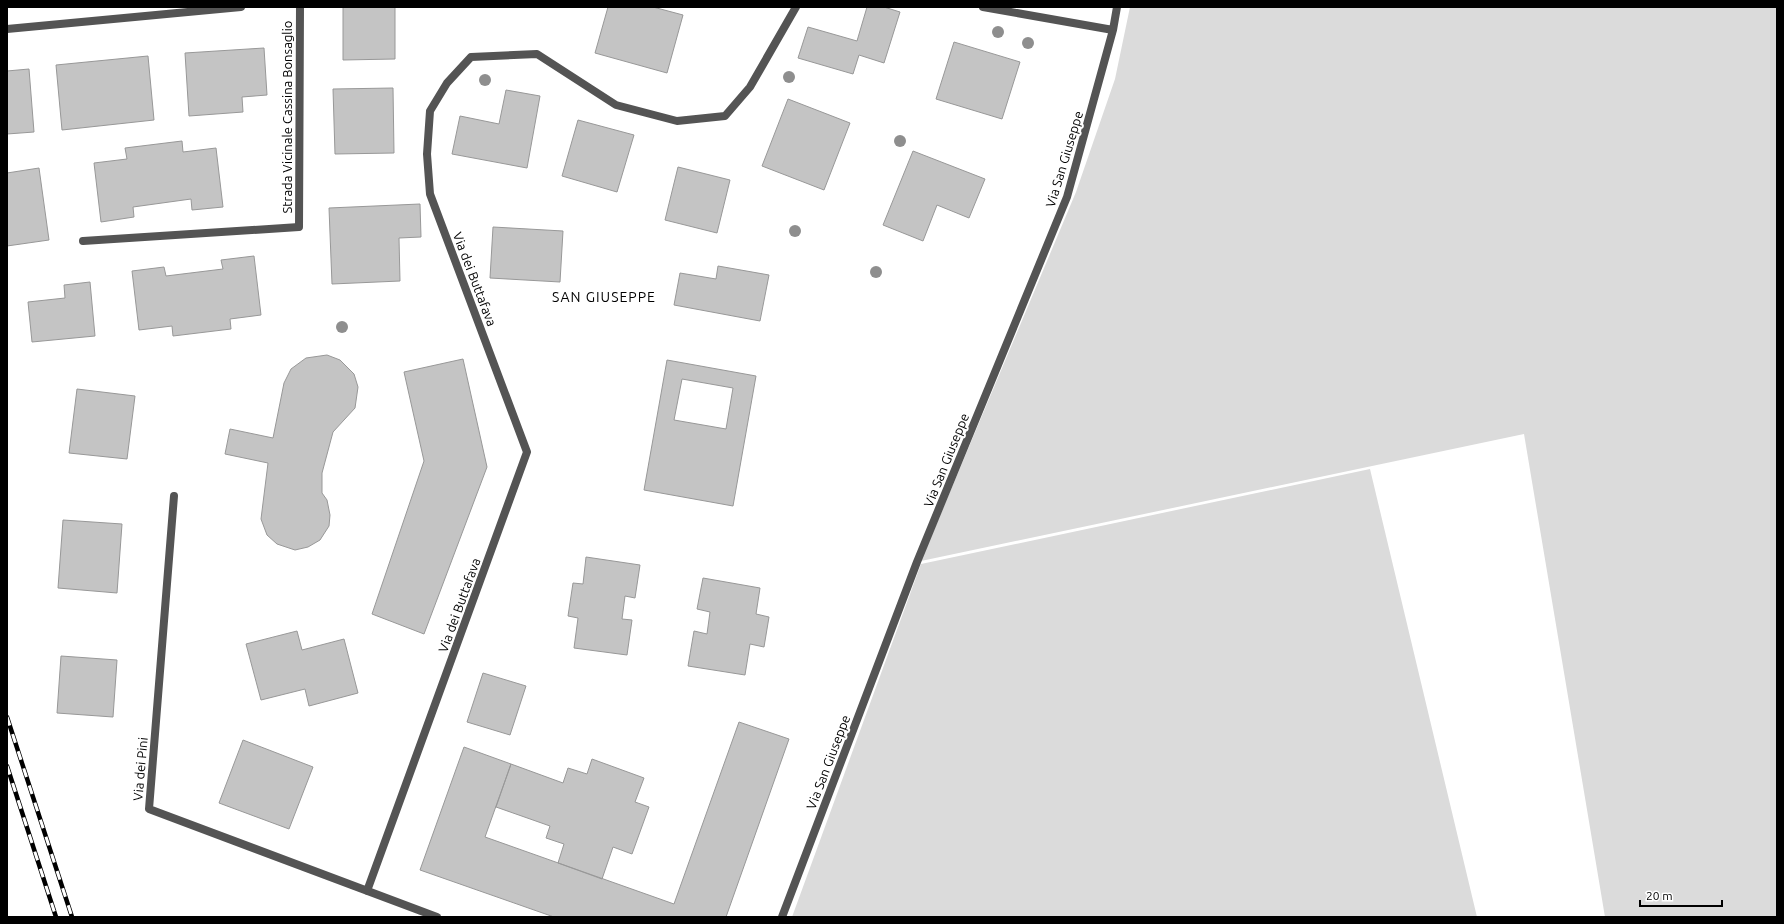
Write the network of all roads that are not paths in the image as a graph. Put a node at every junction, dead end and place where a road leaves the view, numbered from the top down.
1 (242, 7) edge
2 (300, 7) edge
3 (796, 7) edge
4 (984, 7) edge
5 (1116, 7) edge
6 (7, 29) edge
7 (1113, 30) junction
8 (83, 241) dead end
9 (174, 496) dead end
10 (367, 892) junction
11 (436, 917) edge
12 (782, 917) edge

1 - 6 street
2 - 8 street, Strada Vicinale Cassina Bonsaglio
3 - 10 street, Via dei Buttafava
4 - 7 street
5 - 7 street, Via San Giuseppe
7 - 12 street, Via San Giuseppe
9 - 10 street, Via dei Pini
10 - 11 street, Via dei Pini

